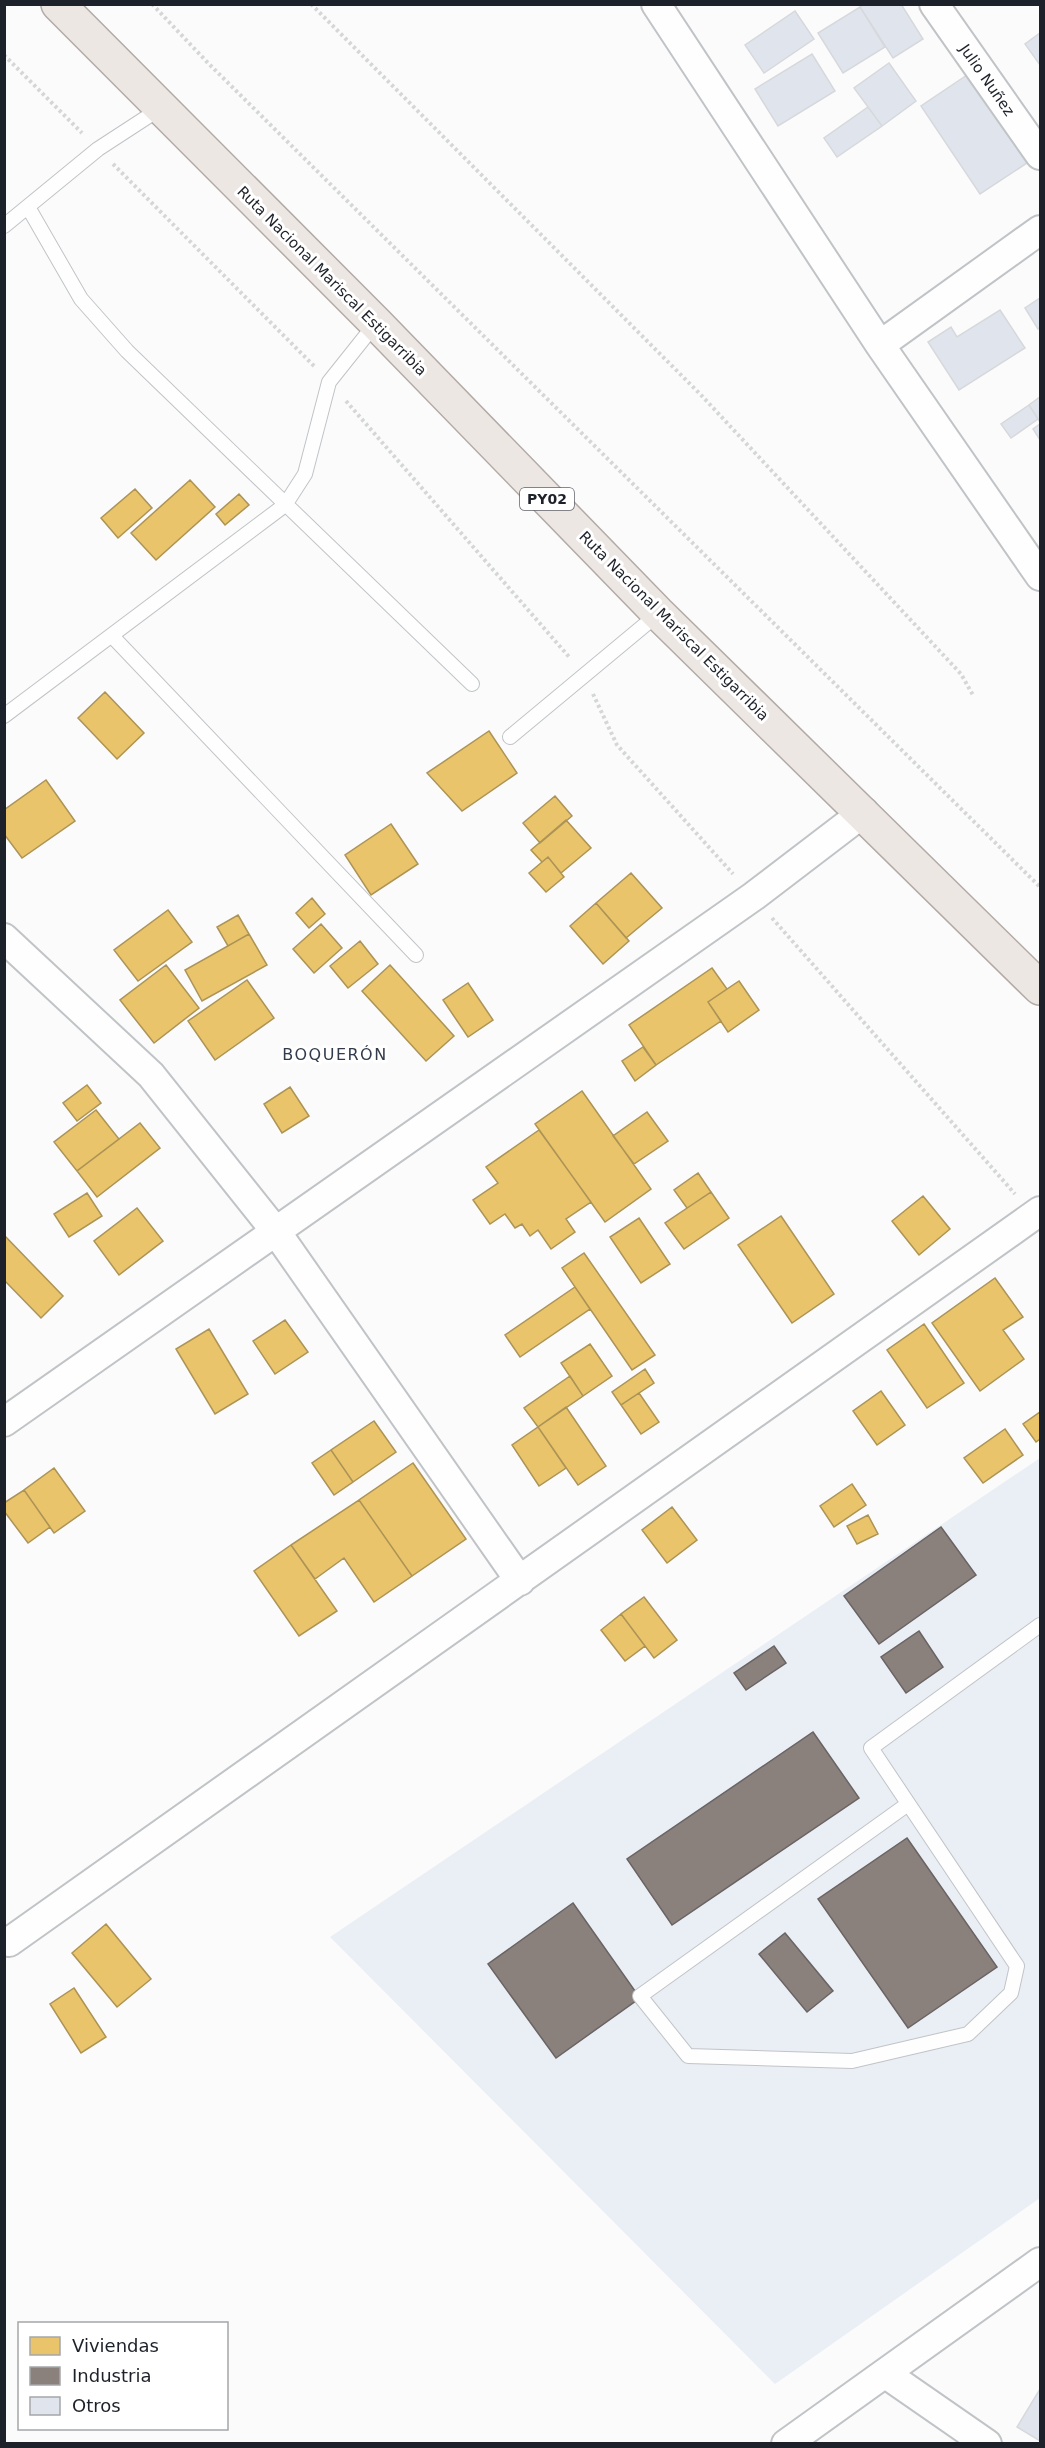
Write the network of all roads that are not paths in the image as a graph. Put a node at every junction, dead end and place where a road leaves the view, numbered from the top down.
1 (58, 4) edge
2 (656, 4) edge
3 (934, 4) edge
4 (161, 108) junction
5 (1041, 154) edge
6 (28, 207) junction
7 (4, 226) edge
8 (1041, 230) edge
9 (376, 323) junction
10 (880, 345) junction
11 (285, 505) junction
12 (1041, 576) edge
13 (658, 614) junction
14 (112, 636) junction
15 (472, 684) dead end
16 (4, 716) edge
17 (510, 737) dead end
18 (864, 812) junction
19 (4, 938) edge
20 (416, 955) dead end
21 (1040, 985) edge
22 (1037, 1213) edge
23 (277, 1233) junction
24 (4, 1422) edge
25 (520, 1581) junction
26 (1041, 1626) edge
27 (908, 1804) junction
28 (9, 1942) dead end
29 (1041, 2262) edge
30 (886, 2373) junction
31 (786, 2444) edge
32 (987, 2444) edge

1 - 4 main road, Ruta Nacional Mariscal Estigarribia / PY02
2 - 10 street
3 - 5 street, Julio Nuñez
4 - 6 lane
4 - 9 main road, Ruta Nacional Mariscal Estigarribia / PY02
6 - 7 lane
6 - 11 lane
8 - 10 street
9 - 11 lane
9 - 13 main road, Ruta Nacional Mariscal Estigarribia / PY02
10 - 12 street
11 - 14 lane
11 - 15 lane
13 - 17 lane
13 - 18 main road, Ruta Nacional Mariscal Estigarribia / PY02
14 - 16 lane
14 - 20 lane
18 - 21 main road, Ruta Nacional Mariscal Estigarribia / PY02
18 - 23 street
19 - 23 street
22 - 25 street
23 - 24 street
23 - 25 street
25 - 28 street
26 - 27 lane
27 - 27 lane
29 - 30 street
30 - 31 street
30 - 32 street

